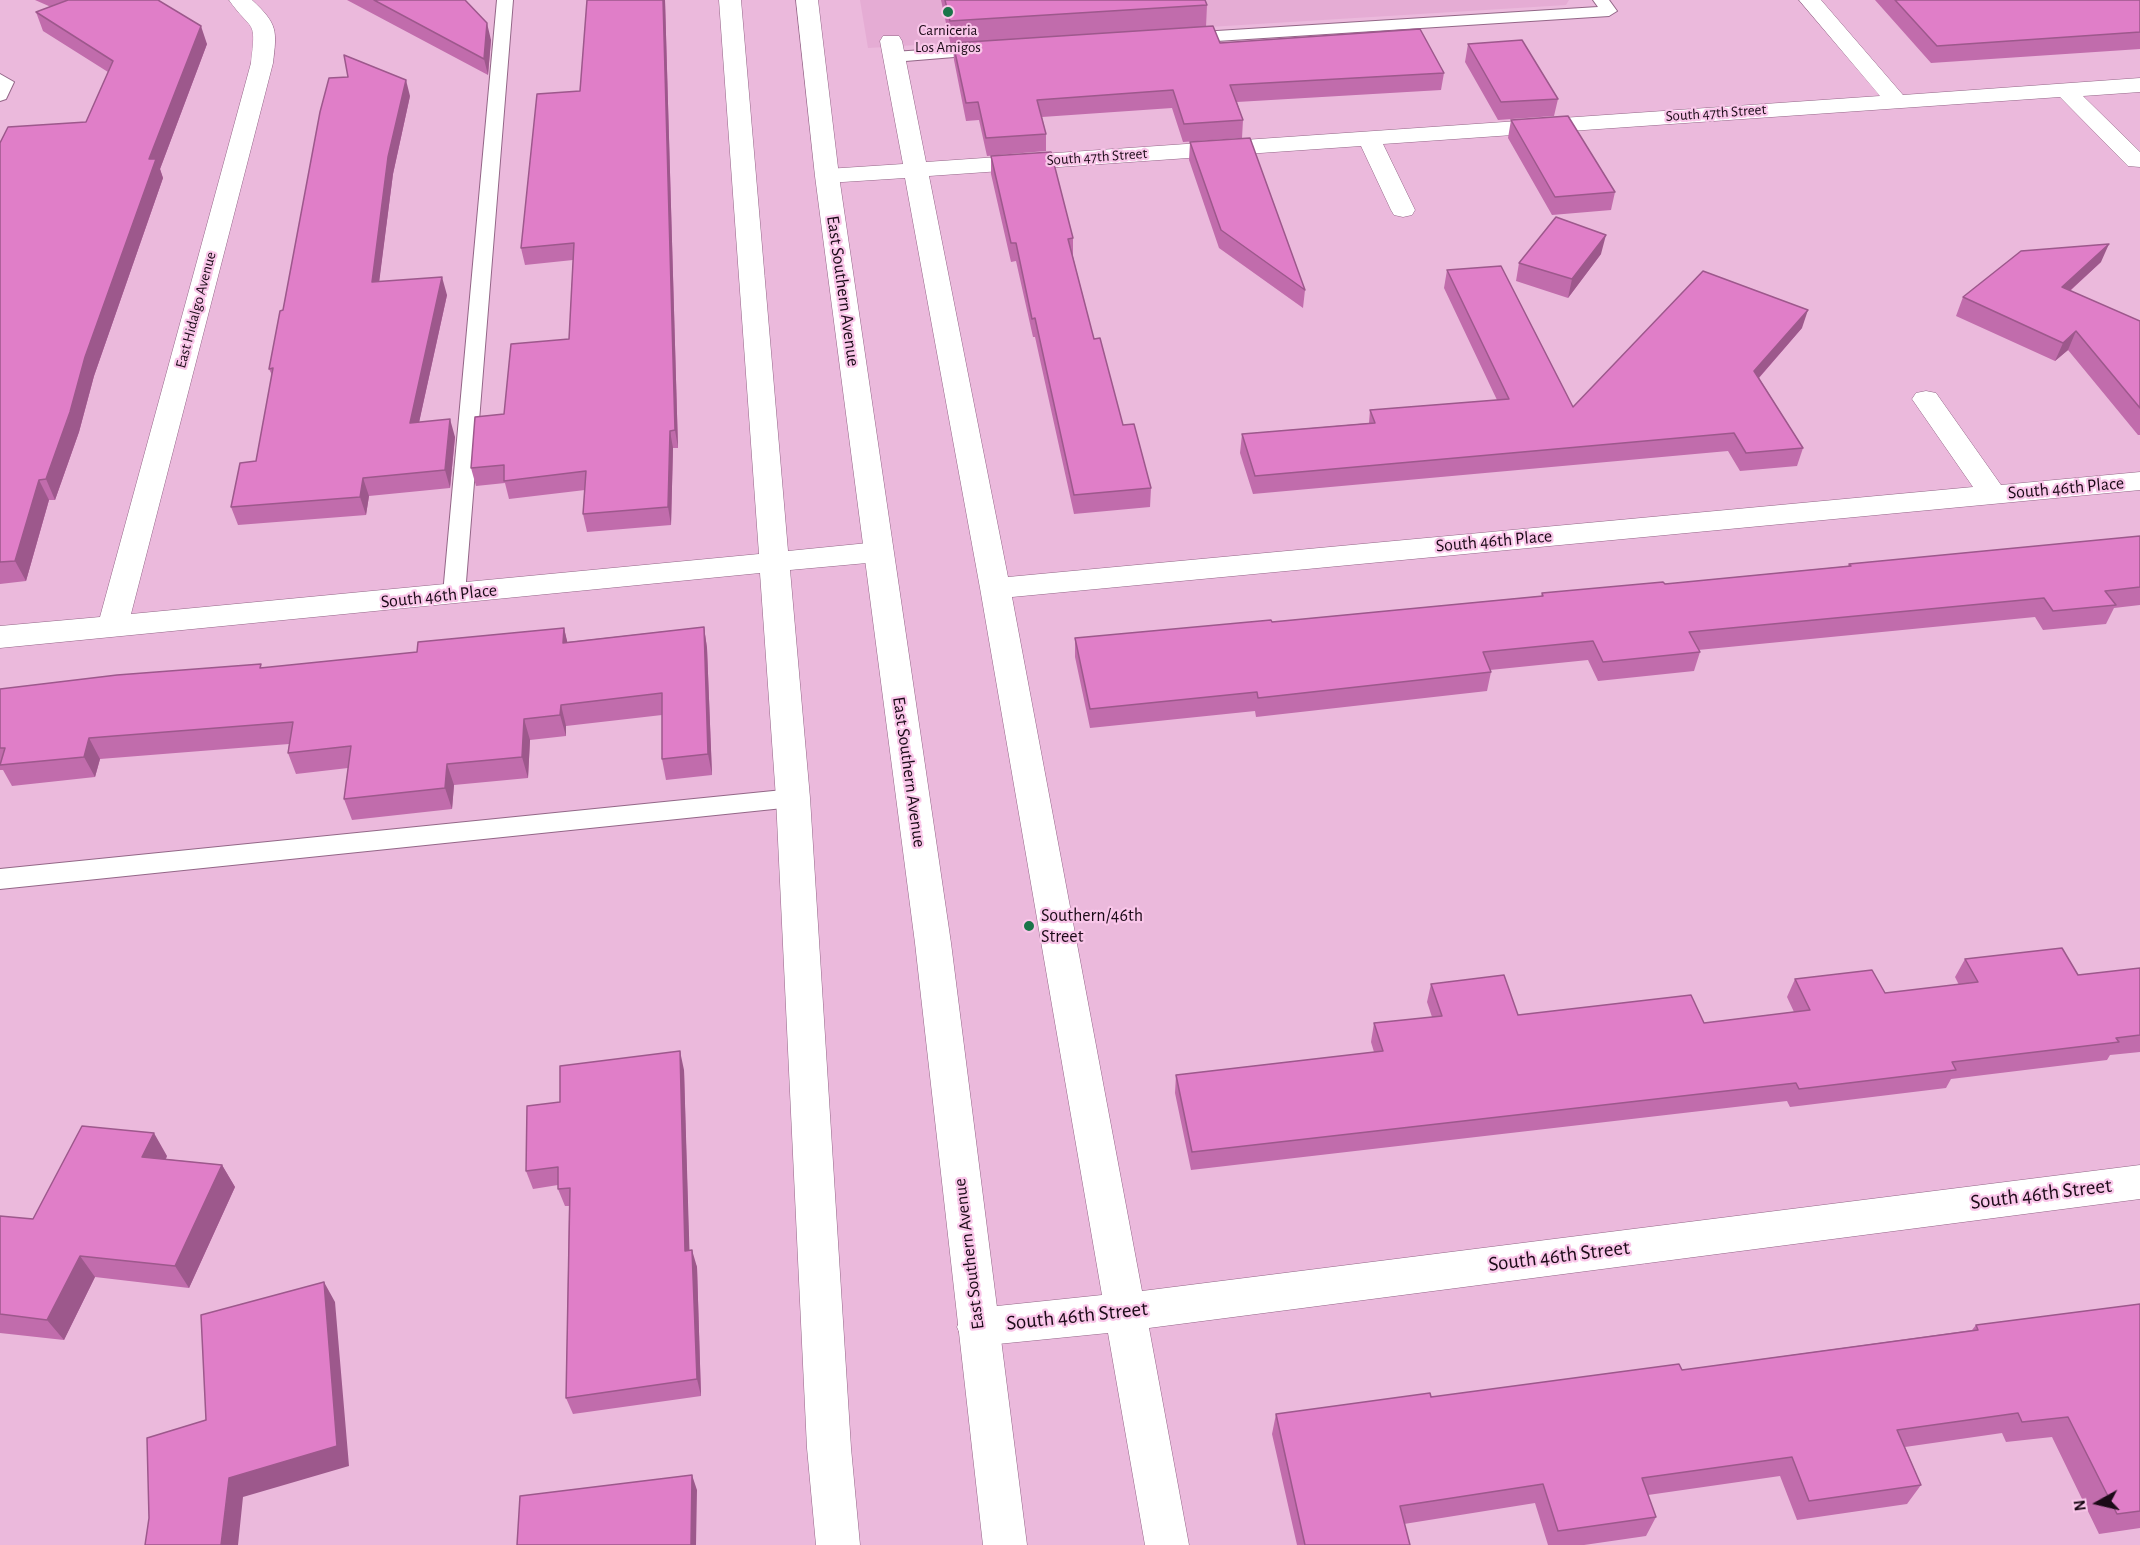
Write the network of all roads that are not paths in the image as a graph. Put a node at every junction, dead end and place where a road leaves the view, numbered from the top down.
1 (240, 0) edge
2 (505, 0) edge
3 (730, 0) edge
4 (807, 0) edge
5 (1601, 0) edge
6 (1810, 0) edge
7 (1173, 39) edge
8 (892, 49) joint
9 (996, 51) edge
10 (0, 80) edge
11 (2140, 85) edge
12 (2065, 90) junction
13 (0, 96) edge
14 (1896, 101) junction
15 (1368, 137) junction
16 (2136, 160) dead end
17 (915, 170) junction
18 (827, 176) junction
19 (1403, 210) dead end
20 (1926, 399) dead end
21 (2140, 481) edge
22 (1993, 495) junction
23 (879, 552) junction
24 (775, 563) junction
25 (995, 588) junction
26 (454, 594) junction
27 (112, 628) junction
28 (0, 637) edge
29 (793, 798) junction
30 (0, 879) edge
31 (2140, 1182) edge
32 (1124, 1312) junction
33 (978, 1327) junction
34 (838, 1545) edge
35 (1005, 1545) edge
36 (1167, 1545) edge

1 - 27 street, East Hidalgo Avenue
2 - 26 lane
3 - 24 street
4 - 18 street, East Southern Avenue
5 - 7 lane
6 - 14 street
8 - 9 lane
8 - 17 street
10 - 13 lane
11 - 12 street, South 47th Street
12 - 14 street, South 47th Street
12 - 16 street
14 - 15 street, South 47th Street
15 - 17 street, South 47th Street
15 - 19 street
17 - 18 street, South 47th Street
17 - 25 street
18 - 23 street, East Southern Avenue
20 - 22 street, South 46th Place
21 - 22 street, South 46th Place
22 - 25 street, South 46th Place
23 - 24 street, South 46th Place
23 - 33 street, East Southern Avenue
24 - 26 street, South 46th Place
24 - 29 street
25 - 32 street
26 - 27 street, South 46th Place
27 - 28 street, South 46th Place
29 - 30 lane
29 - 34 street
31 - 32 street, South 46th Street
32 - 33 street, South 46th Street
32 - 36 street
33 - 35 street, East Southern Avenue

